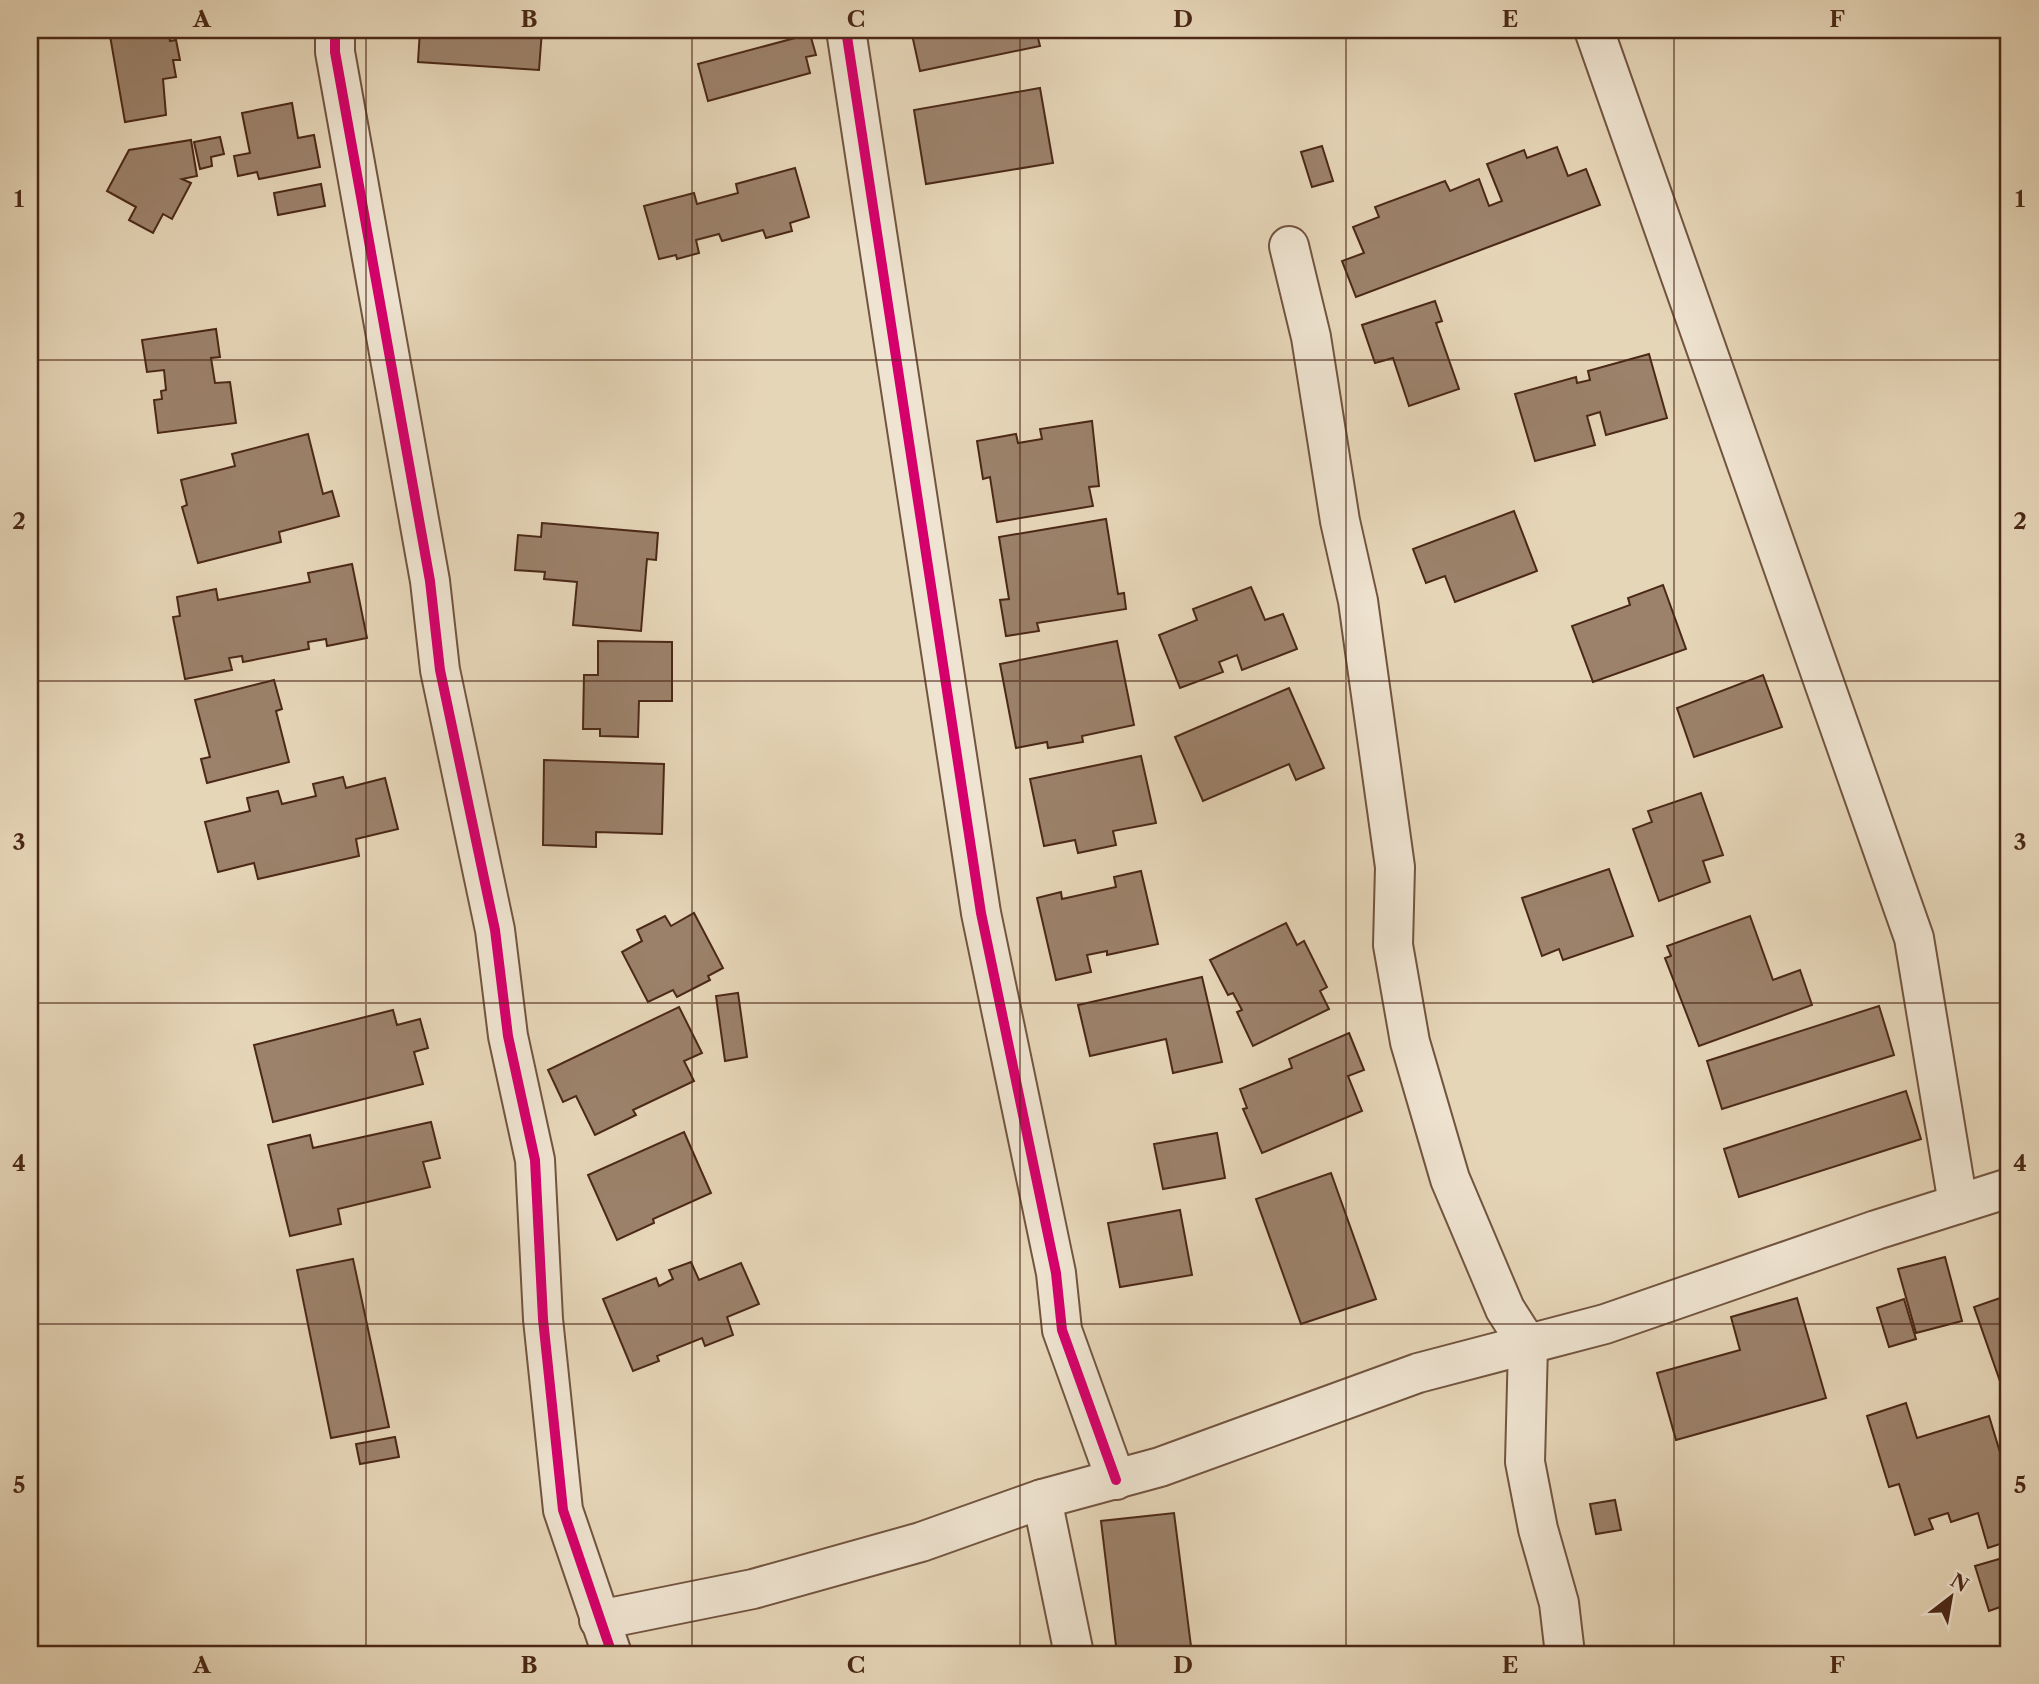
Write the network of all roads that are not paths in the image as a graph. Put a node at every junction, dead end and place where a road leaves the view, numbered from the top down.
1 (335, 30) edge
2 (846, 30) edge
3 (1594, 30) edge
4 (1289, 246) dead end
5 (2009, 1188) edge
6 (1958, 1204) junction
7 (1528, 1345) junction
8 (1116, 1480) junction
9 (1042, 1499) junction
10 (606, 1637) edge
11 (1074, 1654) edge
12 (1565, 1654) edge

1 - 10 street
2 - 8 street
3 - 6 street
4 - 7 street
5 - 6 street
6 - 7 street
7 - 8 street
7 - 12 street
8 - 9 street
9 - 10 street
9 - 11 street

